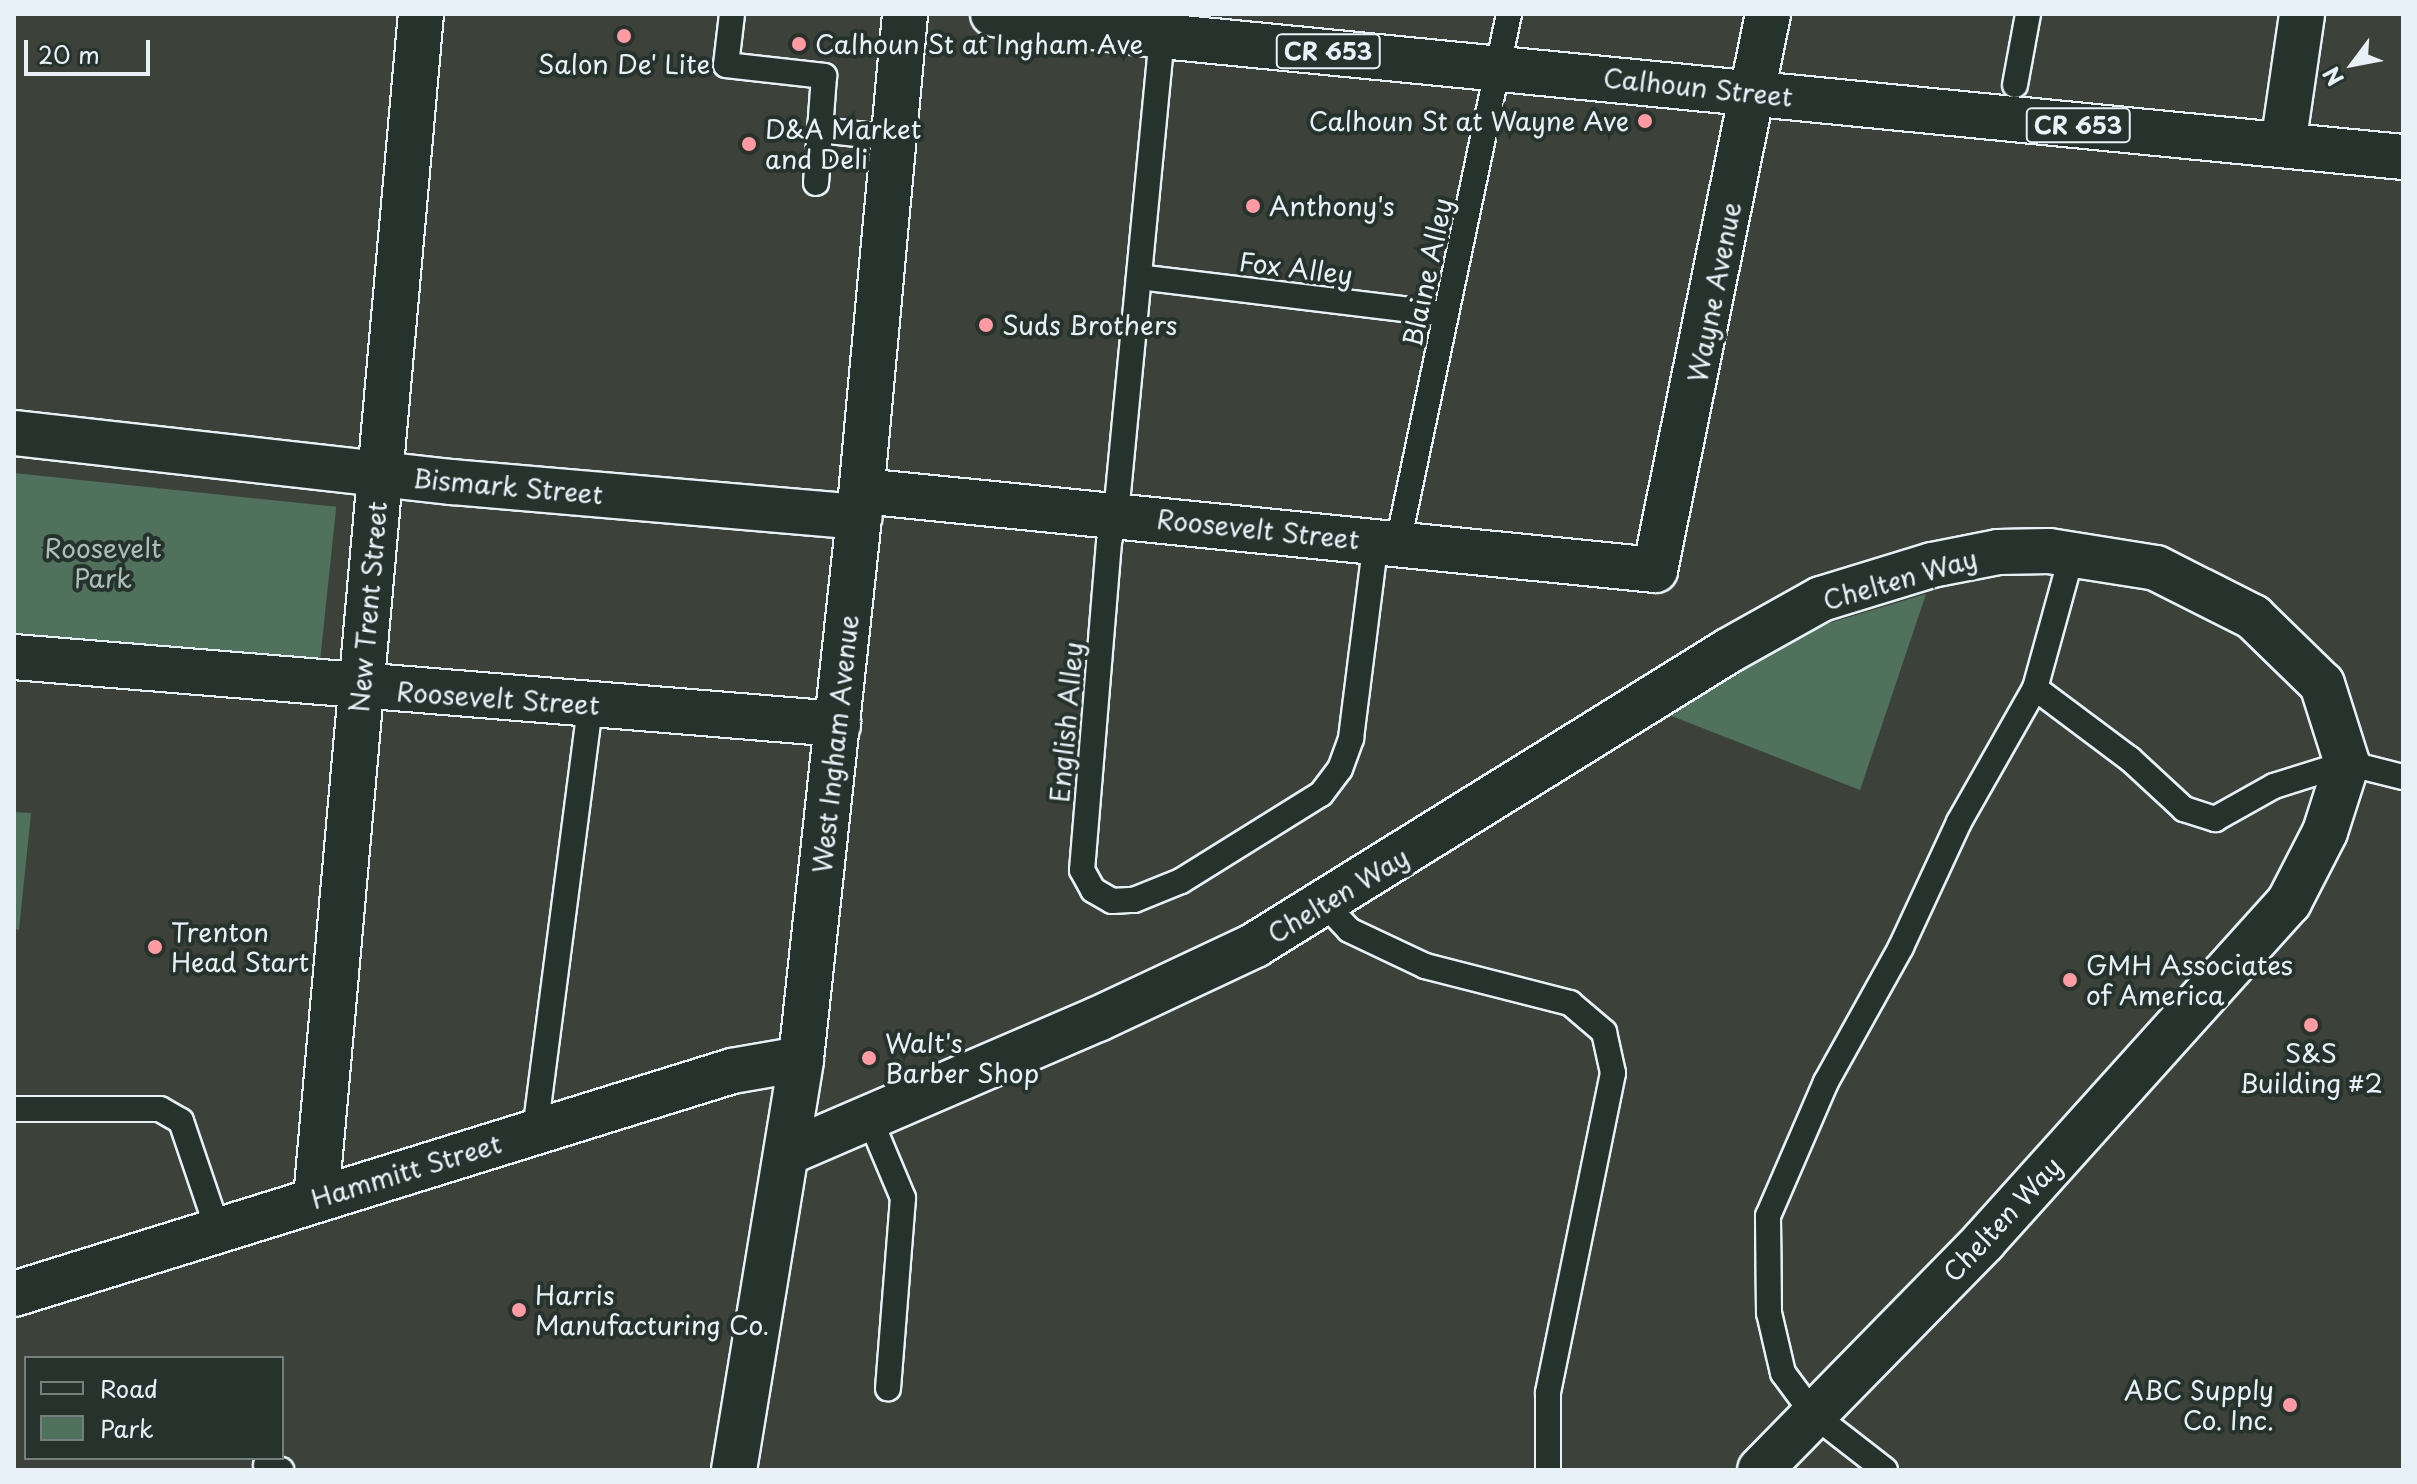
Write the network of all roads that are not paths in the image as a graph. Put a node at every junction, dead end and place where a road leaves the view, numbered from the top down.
1 (421, 14) edge
2 (732, 14) edge
3 (905, 14) edge
4 (993, 14) edge
5 (1509, 14) edge
6 (1768, 14) edge
7 (2028, 14) edge
8 (2302, 14) edge
9 (1162, 36) junction
10 (1495, 65) junction
11 (2015, 85) dead end
12 (1753, 93) junction
13 (820, 130) junction
14 (894, 138) junction
15 (2283, 145) junction
16 (2403, 157) edge
17 (816, 183) dead end
18 (1139, 277) junction
19 (1446, 314) junction
20 (14, 433) edge
21 (380, 474) junction
22 (861, 504) junction
23 (1116, 514) junction
24 (1387, 542) junction
25 (2072, 554) junction
26 (1655, 570) joint
27 (14, 657) edge
28 (361, 687) junction
29 (2035, 688) junction
30 (590, 705) junction
31 (838, 724) junction
32 (2347, 763) junction
33 (2403, 777) edge
34 (1325, 904) junction
35 (801, 1059) junction
36 (14, 1109) edge
37 (869, 1117) junction
38 (535, 1131) junction
39 (789, 1152) junction
40 (316, 1199) junction
41 (218, 1230) junction
42 (14, 1294) edge
43 (888, 1388) dead end
44 (1814, 1415) junction
45 (734, 1470) edge
46 (1548, 1470) edge
47 (1760, 1470) edge
48 (1885, 1470) edge

1 - 21 street, New Trent Street
2 - 13 lane
3 - 14 street, West Ingham Avenue
4 - 9 street, Calhoun Street / CR 653
5 - 10 lane, Blaine Alley
6 - 12 street, Wayne Avenue
7 - 11 lane
8 - 15 street
9 - 10 street, Calhoun Street / CR 653
9 - 18 lane, English Alley
10 - 12 street, Calhoun Street / CR 653
10 - 19 lane, Blaine Alley
12 - 15 street, Calhoun Street / CR 653
12 - 26 street, Wayne Avenue
13 - 14 lane
13 - 17 lane
14 - 22 street, West Ingham Avenue
15 - 16 street, Calhoun Street / CR 653
18 - 19 lane, Fox Alley
18 - 23 lane, English Alley
19 - 24 lane, Blaine Alley
20 - 21 street, Bismark Street
21 - 22 street, Bismark Street
21 - 28 street, New Trent Street
22 - 23 street, Roosevelt Street
22 - 31 street, West Ingham Avenue
23 - 24 street, Roosevelt Street
23 - 24 lane, English Alley
24 - 26 street, Roosevelt Street
25 - 29 lane
25 - 32 street, Chelten Way
25 - 34 street, Chelten Way
27 - 28 street, Roosevelt Street
28 - 30 street, Roosevelt Street
28 - 40 street, New Trent Street
29 - 32 lane
29 - 44 lane
30 - 31 street, Roosevelt Street
30 - 38 lane
31 - 35 street, West Ingham Avenue
32 - 33 lane
32 - 44 street, Chelten Way
34 - 37 street, Chelten Way
34 - 46 lane
35 - 38 street, Hammitt Street
35 - 39 street, West Ingham Avenue
36 - 41 lane
37 - 39 street, Chelten Way
37 - 43 lane
38 - 40 street, Hammitt Street
39 - 45 street, West Ingham Avenue
40 - 41 street, Hammitt Street
41 - 42 street, Hammitt Street
44 - 47 street, Chelten Way
44 - 48 lane

